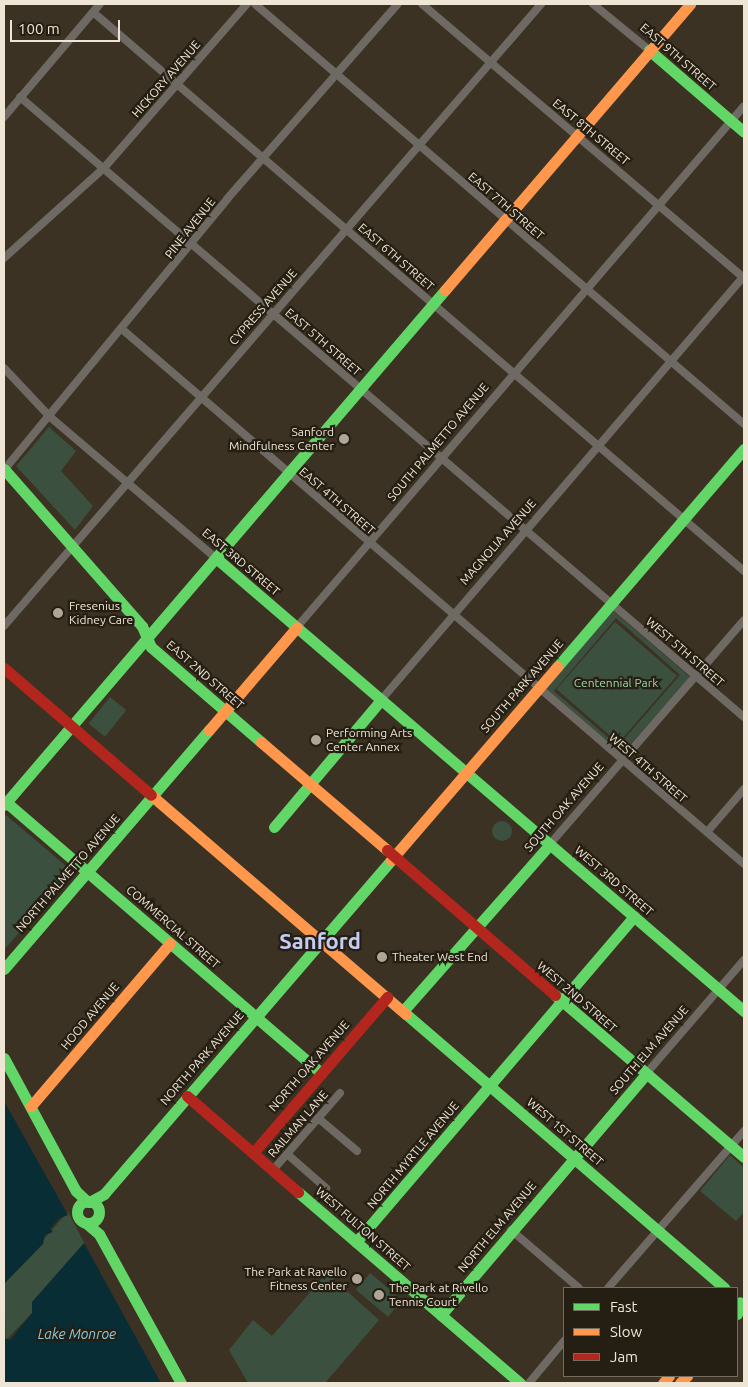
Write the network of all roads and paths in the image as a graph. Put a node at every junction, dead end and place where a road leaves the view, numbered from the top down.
1 (100, 4) edge
2 (247, 4) edge
3 (255, 4) edge
4 (398, 4) edge
5 (422, 4) edge
6 (541, 4) edge
7 (594, 4) edge
8 (690, 4) edge
9 (93, 12) junction
10 (649, 50) junction
11 (491, 61) junction
12 (335, 73) junction
13 (176, 84) junction
14 (20, 97) junction
15 (744, 106) edge
16 (4, 117) edge
17 (731, 121) junction
18 (744, 132) edge
19 (576, 135) junction
20 (419, 146) junction
21 (263, 157) junction
22 (103, 169) junction
23 (660, 206) junction
24 (504, 220) junction
25 (347, 229) junction
26 (192, 243) junction
27 (4, 258) edge
28 (744, 277) edge
29 (586, 289) junction
30 (433, 304) junction
31 (273, 313) junction
32 (123, 330) junction
33 (672, 360) junction
34 (4, 368) edge
35 (514, 373) junction
36 (361, 389) junction
37 (200, 396) junction
38 (49, 416) junction
39 (744, 424) edge
40 (597, 445) junction
41 (744, 449) edge
42 (442, 459) junction
43 (4, 470) edge
44 (289, 474) junction
45 (126, 483) junction
46 (684, 519) junction
47 (526, 531) junction
48 (370, 543) junction
49 (71, 547) junction
50 (216, 558) junction
51 (744, 571) edge
52 (611, 603) junction
53 (452, 615) junction
54 (744, 620) edge
55 (4, 626) edge
56 (297, 628) junction
57 (148, 638) junction
58 (4, 668) edge
59 (695, 676) junction
60 (538, 687) junction
61 (381, 700) junction
62 (224, 710) junction
63 (744, 718) edge
64 (71, 726) junction
65 (622, 760) junction
66 (466, 772) junction
67 (310, 785) junction
68 (744, 789) edge
69 (152, 796) junction
70 (5, 804) edge
71 (274, 827) dead end
72 (707, 832) junction
73 (550, 844) junction
74 (394, 857) junction
75 (744, 864) edge
76 (87, 872) junction
77 (634, 917) junction
78 (477, 929) junction
79 (321, 941) junction
80 (170, 943) junction
81 (744, 960) edge
82 (4, 969) edge
83 (719, 989) junction
84 (387, 997) junction
85 (562, 1002) junction
86 (403, 1011) junction
87 (744, 1011) edge
88 (256, 1016) junction
89 (4, 1058) edge
90 (321, 1073) junction
91 (645, 1075) junction
92 (491, 1085) junction
93 (340, 1093) dead end
94 (187, 1096) junction
95 (30, 1106) junction
96 (318, 1118) junction
97 (744, 1131) edge
98 (731, 1146) junction
99 (357, 1152) dead end
100 (252, 1153) junction
101 (287, 1154) junction
102 (574, 1158) junction
103 (744, 1158) edge
104 (273, 1170) junction
105 (326, 1188) dead end
106 (76, 1191) junction
107 (104, 1194) junction
108 (89, 1202) junction
109 (78, 1209) junction
110 (99, 1214) junction
111 (86, 1223) junction
112 (511, 1230) junction
113 (657, 1232) junction
114 (99, 1234) junction
115 (356, 1242) junction
116 (578, 1287) edge
117 (609, 1287) edge
118 (723, 1287) edge
119 (441, 1315) junction
120 (563, 1341) edge
121 (181, 1383) edge
122 (520, 1383) edge
123 (529, 1383) edge

1 - 9 street
2 - 13 street, HICKORY AVENUE
3 - 12 street, EAST 7TH STREET
4 - 12 street, PINE AVENUE
5 - 11 street, EAST 8TH STREET
6 - 11 street, CYPRESS AVENUE
7 - 10 street, EAST 9TH STREET
8 - 10 street
9 - 13 street, EAST 6TH STREET
9 - 14 street
10 - 17 street, EAST 9TH STREET
10 - 19 street
11 - 19 street, EAST 8TH STREET
11 - 20 street, CYPRESS AVENUE
12 - 20 street, EAST 7TH STREET
12 - 21 street, PINE AVENUE
13 - 21 street, EAST 6TH STREET
13 - 22 street, HICKORY AVENUE
14 - 16 street
14 - 22 street, EAST 5TH STREET
15 - 17 street, SOUTH PALMETTO AVENUE
17 - 18 street, EAST 9TH STREET
17 - 23 street, SOUTH PALMETTO AVENUE
19 - 23 street, EAST 8TH STREET
19 - 24 street
20 - 24 street, EAST 7TH STREET
20 - 25 street, CYPRESS AVENUE
21 - 25 street, EAST 6TH STREET
21 - 26 street, PINE AVENUE
22 - 26 street, EAST 5TH STREET
22 - 27 street, HICKORY AVENUE
23 - 28 street, EAST 8TH STREET
23 - 29 street, SOUTH PALMETTO AVENUE
24 - 29 street, EAST 7TH STREET
24 - 30 street
25 - 30 street, EAST 6TH STREET
25 - 31 street, CYPRESS AVENUE
26 - 31 street, EAST 5TH STREET
26 - 32 street, PINE AVENUE
28 - 33 street, MAGNOLIA AVENUE
29 - 33 street, EAST 7TH STREET
29 - 35 street, SOUTH PALMETTO AVENUE
30 - 35 street, EAST 6TH STREET
30 - 36 street
31 - 36 street, EAST 5TH STREET
31 - 37 street, CYPRESS AVENUE
32 - 37 street, EAST 4TH STREET
32 - 38 street, PINE AVENUE
33 - 39 street, EAST 7TH STREET
33 - 40 street, MAGNOLIA AVENUE
34 - 38 street, EAST 3RD STREET
35 - 40 street, EAST 6TH STREET
35 - 42 street, SOUTH PALMETTO AVENUE
36 - 42 street, EAST 5TH STREET
36 - 44 street
37 - 44 street, EAST 4TH STREET
37 - 45 street, CYPRESS AVENUE
38 - 43 street, PINE AVENUE
38 - 45 street, EAST 3RD STREET
40 - 46 street, EAST 6TH STREET
40 - 47 street, MAGNOLIA AVENUE
41 - 46 street, SOUTH PARK AVENUE
42 - 47 street, EAST 5TH STREET
42 - 48 street, SOUTH PALMETTO AVENUE
43 - 49 street, EAST 2ND STREET
44 - 48 street, EAST 4TH STREET
44 - 50 street
45 - 49 street, CYPRESS AVENUE
45 - 50 street, EAST 3RD STREET
46 - 51 street, EAST 6TH STREET
46 - 52 street, SOUTH PARK AVENUE
47 - 52 street, EAST 5TH STREET
47 - 53 street, MAGNOLIA AVENUE
48 - 53 street, EAST 4TH STREET
48 - 56 street, SOUTH PALMETTO AVENUE
49 - 55 street, CYPRESS AVENUE
49 - 57 street, EAST 2ND STREET
50 - 56 street, EAST 3RD STREET
50 - 57 street
52 - 59 street, WEST 5TH STREET
52 - 60 street, SOUTH PARK AVENUE
53 - 60 street, EAST 4TH STREET
53 - 61 street, MAGNOLIA AVENUE
54 - 59 street, SOUTH OAK AVENUE
56 - 61 street, EAST 3RD STREET
56 - 62 street, SOUTH PALMETTO AVENUE
57 - 62 street, EAST 2ND STREET
57 - 64 street
58 - 64 street, WEST 1ST STREET
59 - 63 street, WEST 5TH STREET
59 - 65 street, SOUTH OAK AVENUE
60 - 65 street, WEST 4TH STREET
60 - 66 street, SOUTH PARK AVENUE
61 - 66 street, EAST 3RD STREET
61 - 67 street, MAGNOLIA AVENUE
62 - 67 street, EAST 2ND STREET
62 - 69 street, SOUTH PALMETTO AVENUE
64 - 69 street, WEST 1ST STREET
64 - 70 street
65 - 72 street, WEST 4TH STREET
65 - 73 street, SOUTH OAK AVENUE
66 - 73 street, WEST 3RD STREET
66 - 74 street, SOUTH PARK AVENUE
67 - 71 street, MAGNOLIA AVENUE
67 - 74 street, EAST 2ND STREET
68 - 72 street
69 - 76 street, NORTH PALMETTO AVENUE
69 - 79 street, WEST 1ST STREET
70 - 76 street, COMMERCIAL STREET
72 - 75 street, WEST 4TH STREET
73 - 77 street, WEST 3RD STREET
73 - 78 street, SOUTH OAK AVENUE
74 - 78 street, WEST 2ND STREET
74 - 79 street, SOUTH PARK AVENUE
76 - 80 street, COMMERCIAL STREET
76 - 82 street, NORTH PALMETTO AVENUE
77 - 83 street, WEST 3RD STREET
77 - 85 street, NORTH MYRTLE AVENUE
78 - 85 street, WEST 2ND STREET
78 - 86 street, SOUTH OAK AVENUE
79 - 84 street, WEST 1ST STREET
79 - 88 street, NORTH PARK AVENUE
80 - 88 street, COMMERCIAL STREET
80 - 95 street, HOOD AVENUE
81 - 83 street, SOUTH ELM AVENUE
83 - 87 street, WEST 3RD STREET
83 - 91 street, SOUTH ELM AVENUE
84 - 86 street, WEST 1ST STREET
84 - 90 street, NORTH OAK AVENUE
85 - 91 street, WEST 2ND STREET
85 - 92 street, NORTH MYRTLE AVENUE
86 - 92 street, WEST 1ST STREET
88 - 90 street, COMMERCIAL STREET
88 - 94 street, NORTH PARK AVENUE
89 - 95 street
90 - 100 street, NORTH OAK AVENUE
91 - 98 street, WEST 2ND STREET
91 - 102 street, SOUTH ELM AVENUE
92 - 102 street, WEST 1ST STREET
92 - 115 street, NORTH MYRTLE AVENUE
93 - 96 street, RAILMAN LANE
94 - 100 street, WEST FULTON STREET
94 - 107 street, NORTH PARK AVENUE
95 - 106 street
96 - 99 street
96 - 101 street, RAILMAN LANE
97 - 98 street
98 - 103 street, WEST 2ND STREET
98 - 113 street
100 - 104 street, WEST FULTON STREET
101 - 104 street, RAILMAN LANE
101 - 105 street
102 - 112 street, NORTH ELM AVENUE
102 - 113 street, WEST 1ST STREET
104 - 115 street, WEST FULTON STREET
106 - 108 street
106 - 109 street
107 - 108 street
107 - 110 street
108 - 109 street
108 - 110 street
109 - 111 street
110 - 111 street
110 - 114 street
111 - 114 street
112 - 116 street
112 - 119 street, NORTH ELM AVENUE
113 - 117 street
113 - 118 street, WEST 1ST STREET
114 - 121 street
115 - 119 street, WEST FULTON STREET
119 - 122 street, WEST FULTON STREET
120 - 123 street

